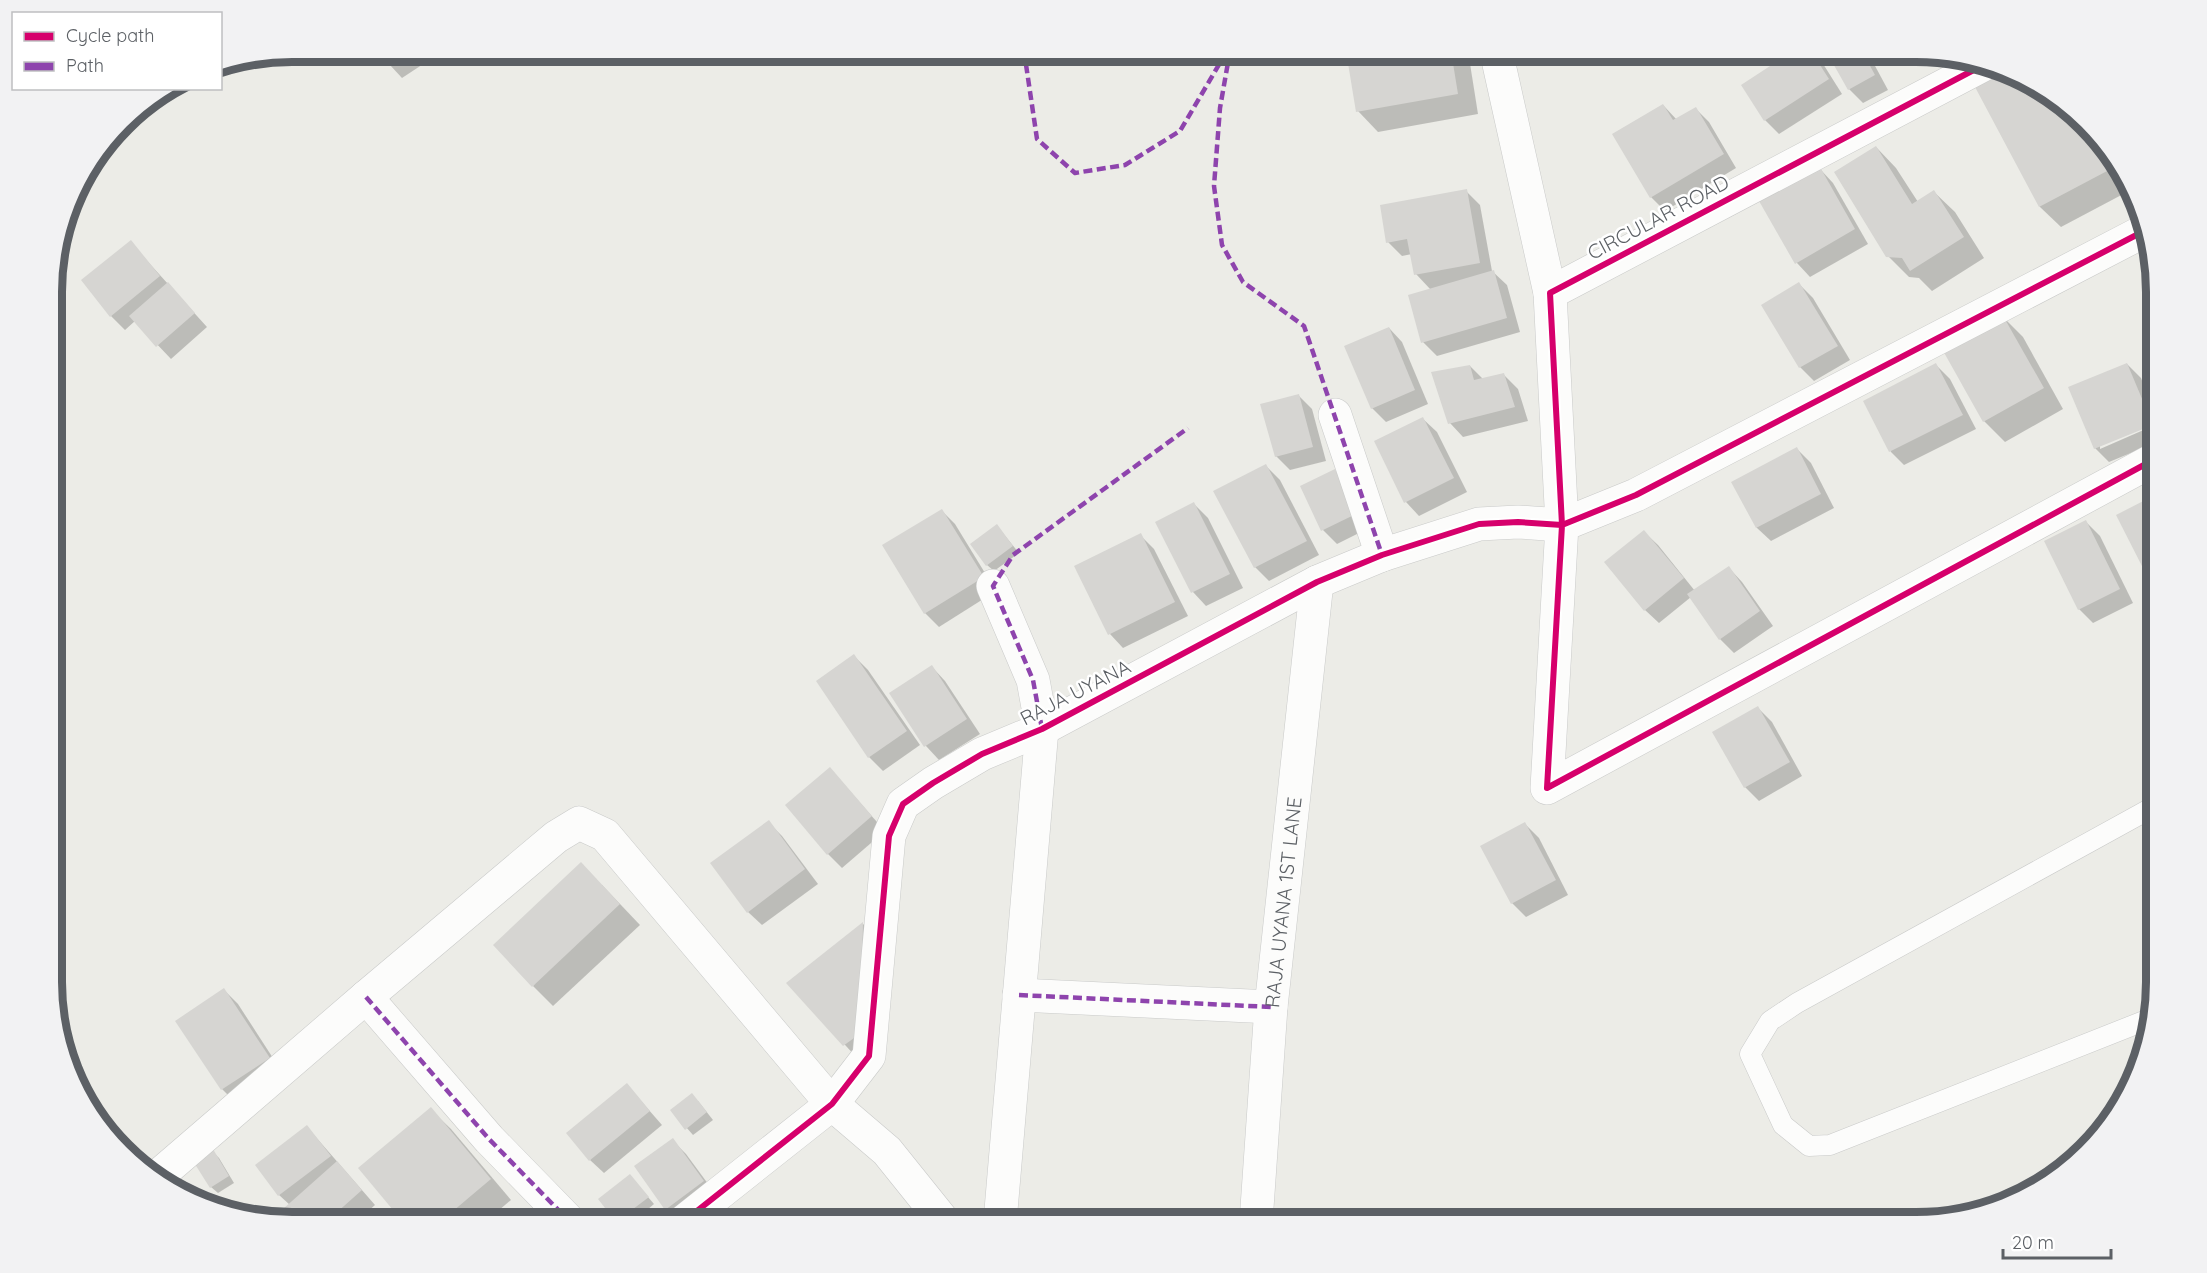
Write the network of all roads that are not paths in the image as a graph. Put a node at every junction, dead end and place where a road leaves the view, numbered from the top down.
1 (1498, 62) edge
2 (1976, 69) edge
3 (2138, 234) edge
4 (1550, 293) junction
5 (1335, 415) dead end
6 (2146, 464) edge
7 (1562, 525) junction
8 (1382, 555) junction
9 (1317, 582) junction
10 (993, 586) dead end
11 (1042, 729) junction
12 (2146, 811) edge
13 (1019, 995) junction
14 (366, 997) junction
15 (1271, 1007) junction
16 (2142, 1022) edge
17 (832, 1104) junction
18 (163, 1172) edge
19 (560, 1212) edge
20 (696, 1212) edge
21 (936, 1212) edge
22 (1001, 1212) edge
23 (1257, 1212) edge

1 - 4 street
2 - 4 street, CIRCULAR ROAD
3 - 7 street
4 - 7 street
5 - 8 street
6 - 7 street
7 - 8 street, RAJA UYANA
8 - 9 street, RAJA UYANA
9 - 11 street, RAJA UYANA
9 - 15 street, RAJA UYANA 1ST LANE
10 - 11 street
11 - 13 street
11 - 17 street, RAJA UYANA
12 - 16 lane
13 - 15 street
13 - 22 street
14 - 17 street
14 - 18 street
14 - 19 street
15 - 23 street, RAJA UYANA 1ST LANE
17 - 20 street, RAJA UYANA
17 - 21 street

